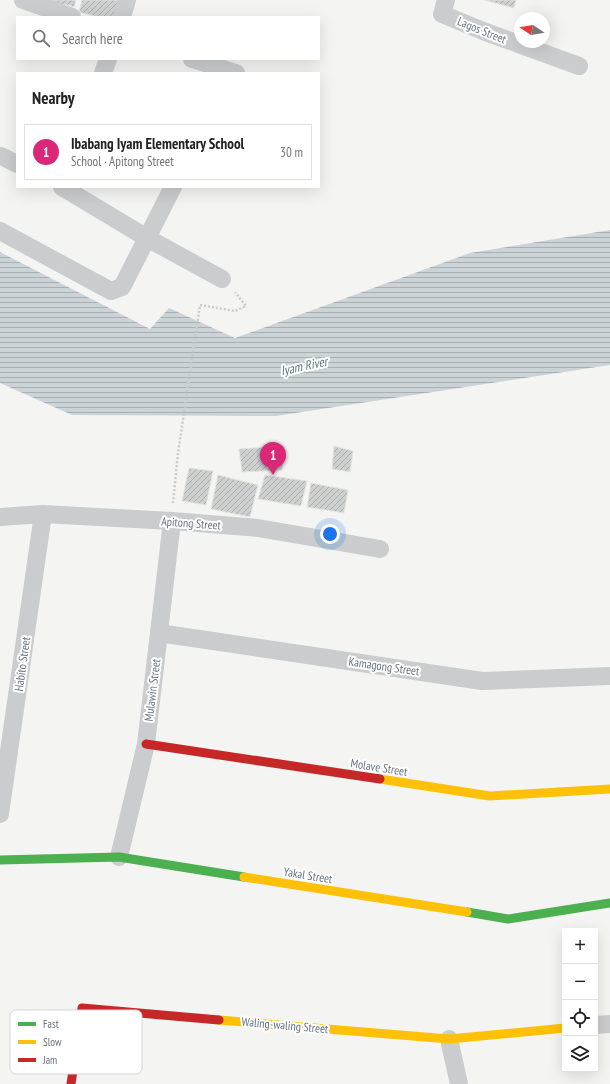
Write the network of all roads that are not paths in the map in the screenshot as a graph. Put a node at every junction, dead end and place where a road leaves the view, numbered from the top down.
1 (23, 0) edge
2 (127, 0) edge
3 (446, 0) edge
4 (69, 16) edge
5 (122, 16) edge
6 (108, 60) edge
7 (194, 60) edge
8 (579, 66) dead end
9 (216, 70) edge
10 (103, 72) edge
11 (229, 72) edge
12 (1, 156) dead end
13 (16, 164) edge
14 (66, 188) edge
15 (172, 188) edge
16 (0, 231) edge
17 (147, 238) junction
18 (222, 280) road end
19 (43, 514) junction
20 (0, 517) edge
21 (172, 521) junction
22 (380, 549) dead end
23 (159, 633) junction
24 (610, 676) edge
25 (146, 744) junction
26 (610, 789) edge
27 (0, 814) edge
28 (120, 857) junction
29 (0, 860) edge
30 (610, 903) edge
31 (82, 1010) edge
32 (106, 1010) edge
33 (142, 1013) edge
34 (610, 1024) edge
35 (598, 1025) edge
36 (562, 1028) edge
37 (449, 1039) junction
38 (72, 1074) edge
39 (71, 1084) edge
40 (459, 1084) edge

1 - 4 street
2 - 5 street
3 - 8 street, Lagos Street
6 - 10 street
7 - 9 street
9 - 11 street
12 - 13 street
14 - 17 street
15 - 17 street
16 - 17 street
17 - 18 street
19 - 20 street, Apitong Street
19 - 21 street, Apitong Street
19 - 27 street, Habito Street
21 - 22 street, Apitong Street
21 - 23 street, Mulawin Street
23 - 24 street, Kamagong Street
23 - 25 street, Mulawin Street
25 - 26 street, Molave Street
25 - 28 street, Mulawin Street
28 - 29 street, Yakal Street
28 - 30 street, Yakal Street
31 - 32 street, Waling-waling Street
33 - 37 street, Waling-waling Street
34 - 35 street
36 - 37 street, Waling-waling Street
37 - 40 street
38 - 39 street, Waling-waling Street

